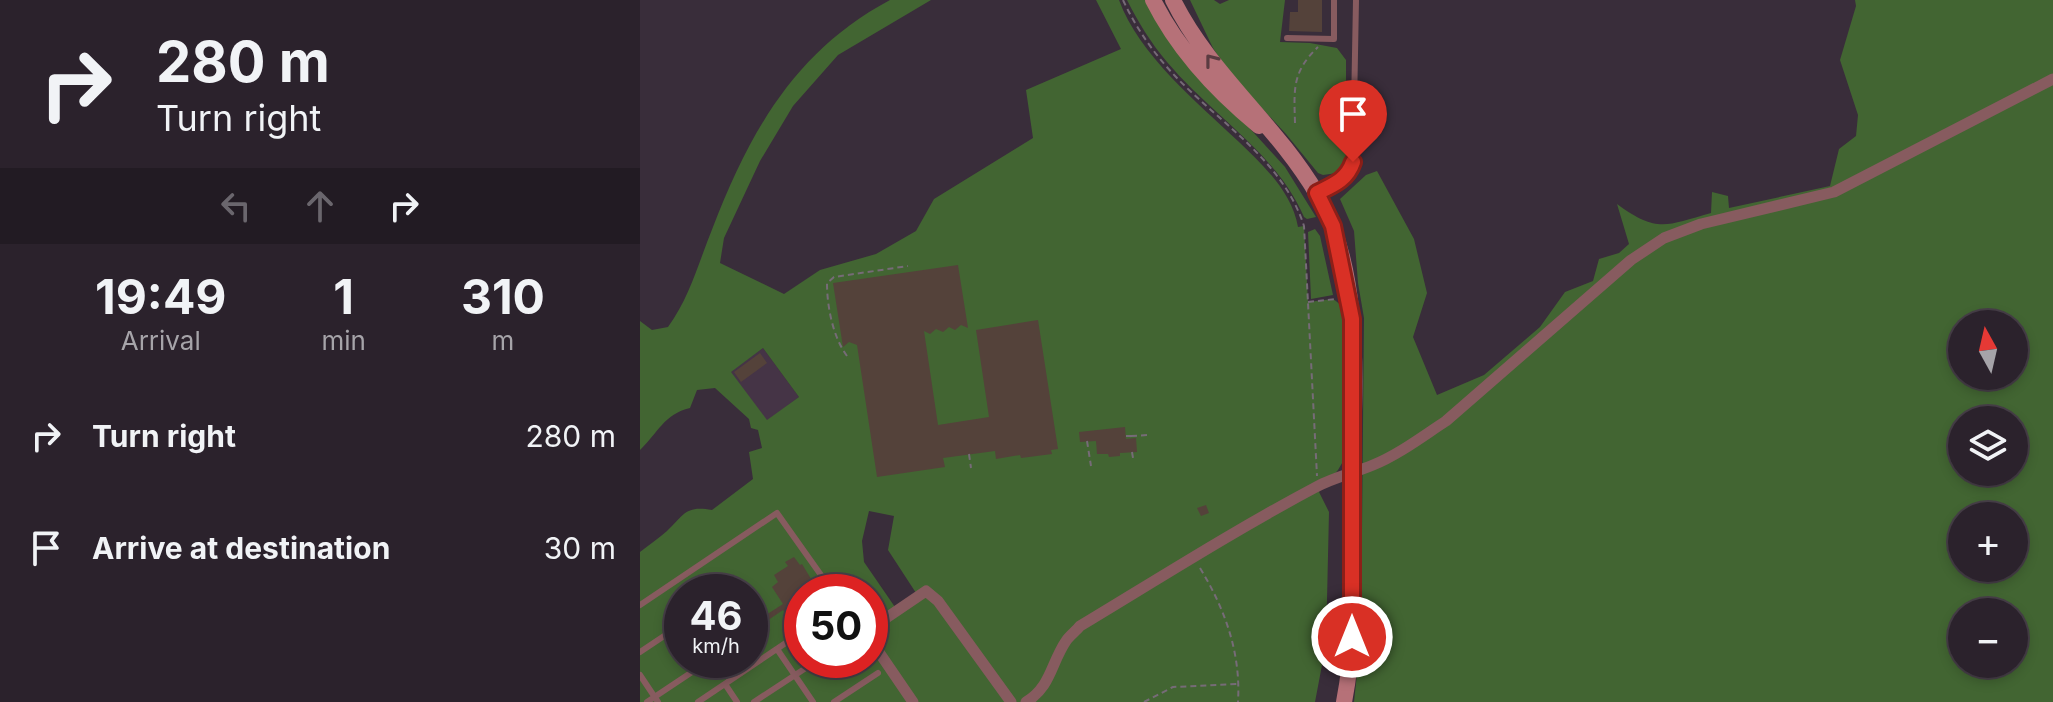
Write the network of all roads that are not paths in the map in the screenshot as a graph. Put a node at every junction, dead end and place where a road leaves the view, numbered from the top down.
1 (1153, 0) edge
2 (1173, 0) edge
3 (1334, 0) edge
4 (1356, 0) edge
5 (1287, 38) dead end
6 (2053, 79) edge
7 (1278, 142) junction
8 (1317, 193) junction
9 (1352, 471) junction
10 (820, 574) edge
11 (640, 605) edge
12 (888, 617) edge
13 (664, 636) edge
14 (784, 644) edge
15 (777, 649) junction
16 (640, 652) edge
17 (784, 659) edge
18 (888, 665) edge
19 (640, 675) edge
20 (685, 678) edge
21 (790, 678) edge
22 (797, 678) edge
23 (870, 678) edge
24 (725, 684) junction
25 (656, 699) edge
26 (647, 702) edge
27 (698, 702) edge
28 (737, 702) edge
29 (754, 702) edge
30 (813, 702) edge
31 (834, 702) edge
32 (913, 702) edge
33 (1011, 702) edge
34 (1026, 702) edge
35 (1344, 702) edge

1 - 7 main road
7 -> 2 main road
3 - 5 lane
4 - 8 lane
6 - 9 street
7 - 8 main road
8 - 9 main road
9 - 34 street
9 - 35 main road
10 - 11 lane
12 - 33 street
13 - 16 lane
14 - 15 lane
15 - 17 lane
15 - 24 lane
18 - 32 street
19 - 25 lane
20 - 25 lane
21 - 29 lane
22 - 30 lane
23 - 31 lane
24 - 27 lane
24 - 28 lane
25 - 26 lane

